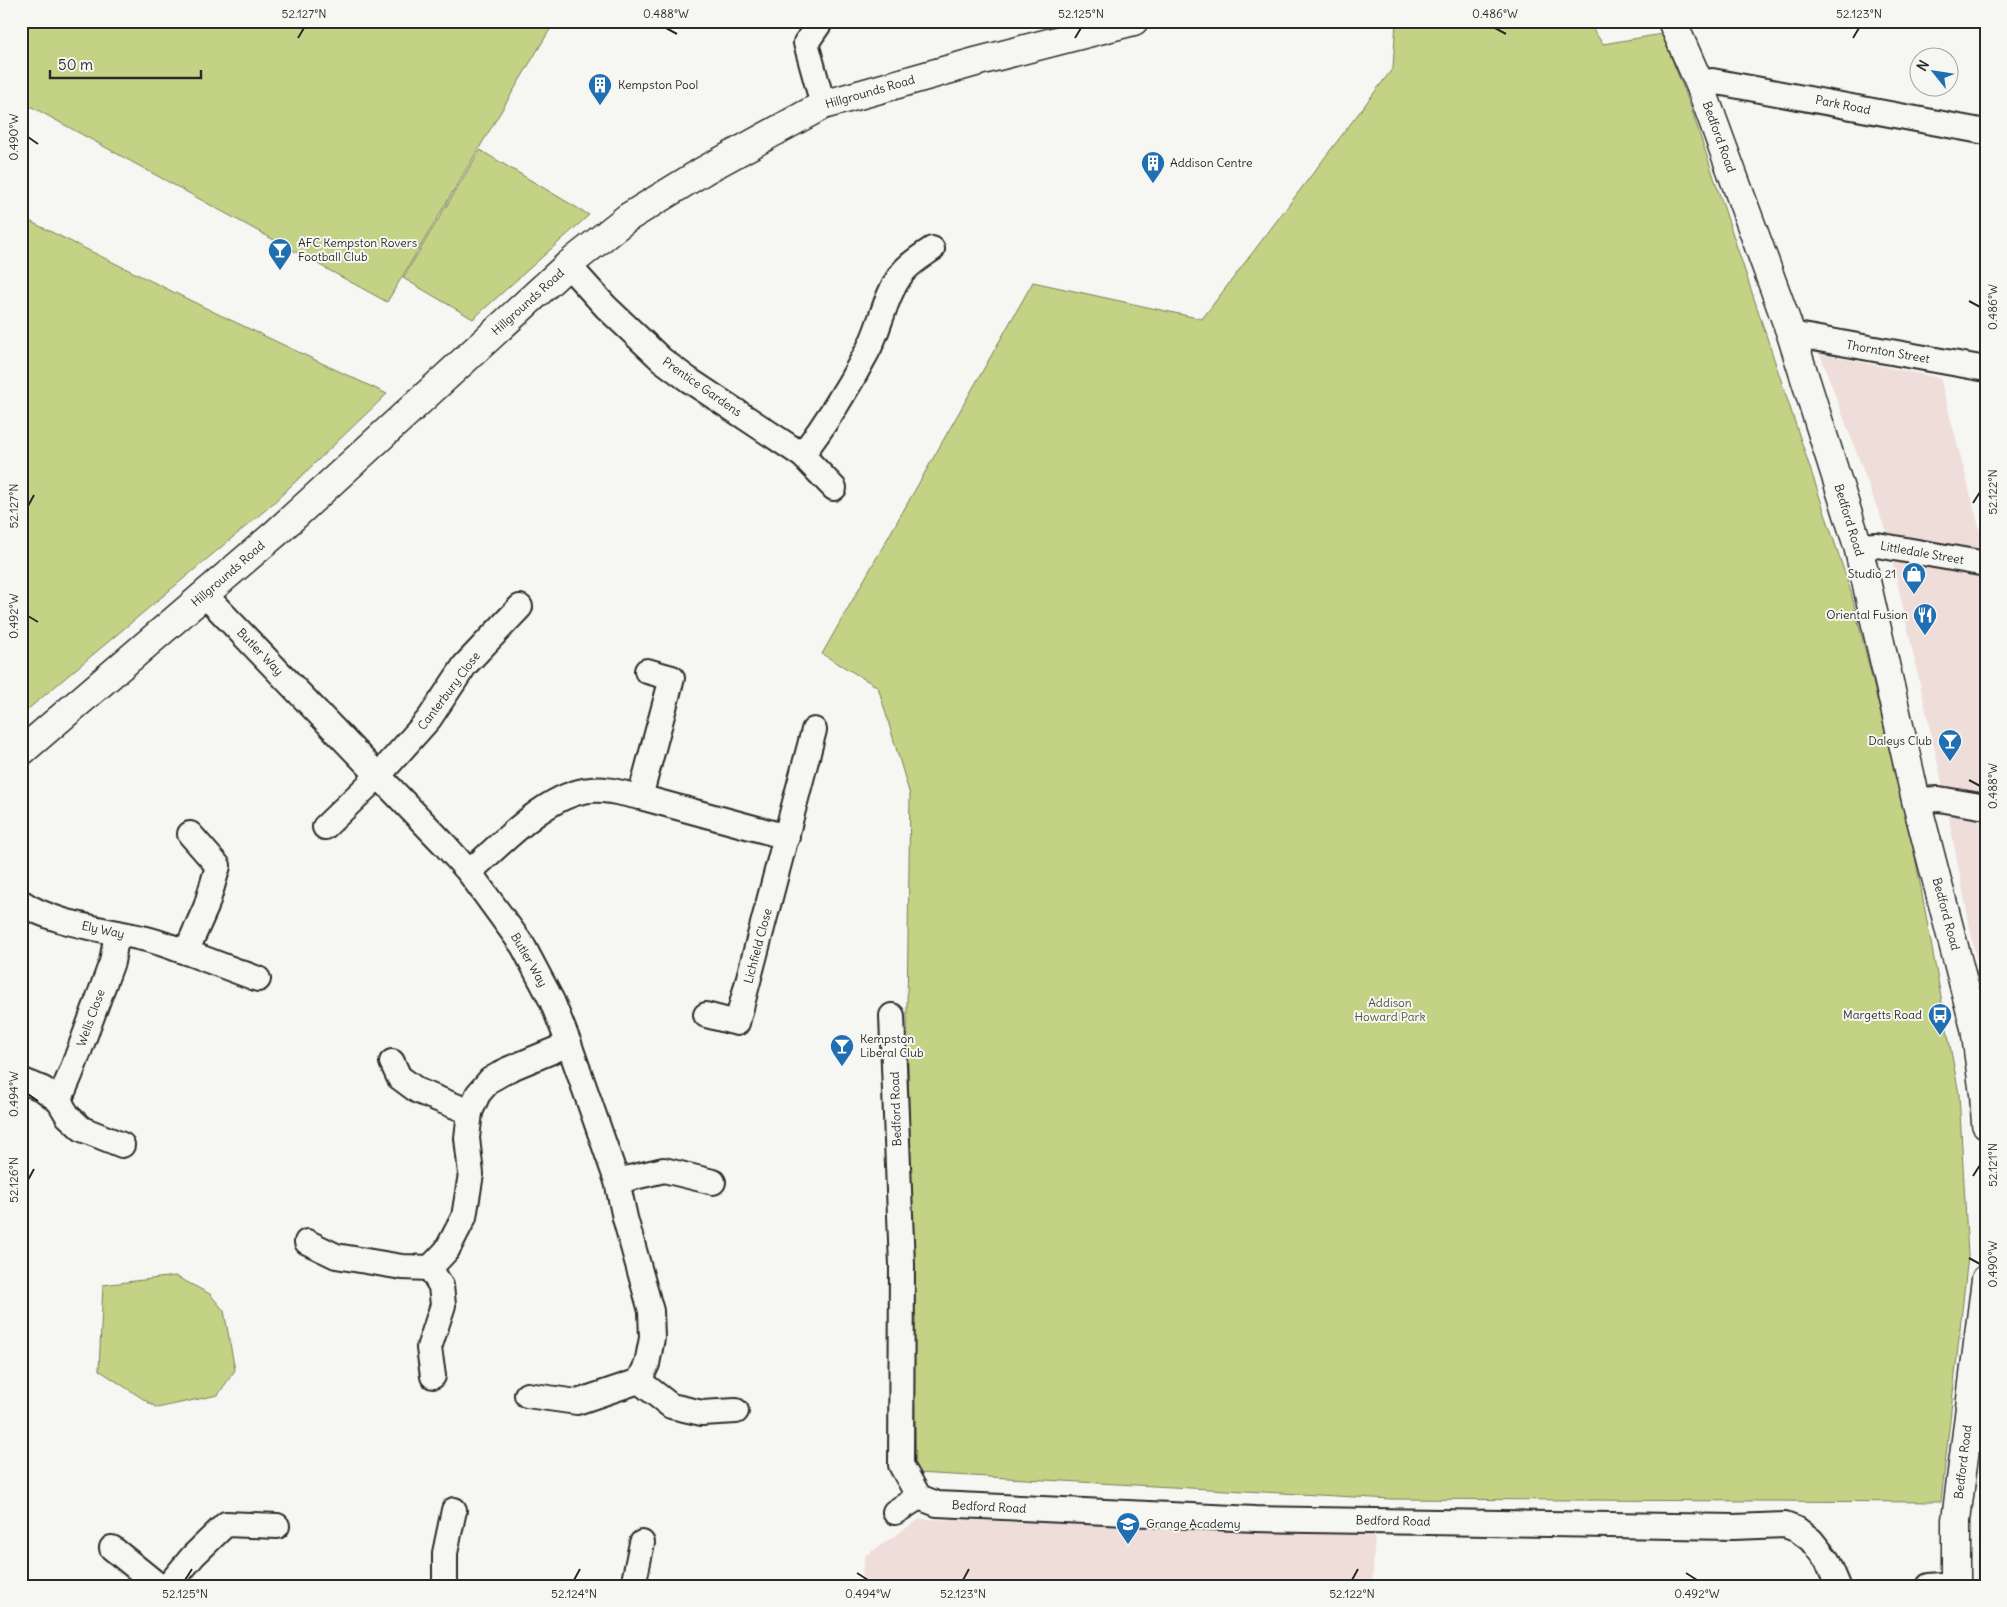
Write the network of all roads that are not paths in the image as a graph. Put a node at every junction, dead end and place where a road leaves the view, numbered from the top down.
1 (821, 21) edge
2 (1134, 21) edge
3 (1672, 21) edge
4 (1700, 85) junction
5 (822, 105) junction
6 (1986, 132) edge
7 (932, 249) dead end
8 (568, 265) junction
9 (1791, 334) junction
10 (1986, 369) edge
11 (802, 455) junction
12 (834, 488) dead end
13 (1858, 546) junction
14 (1986, 564) edge
15 (204, 594) junction
16 (520, 607) dead end
17 (647, 671) dead end
18 (814, 730) dead end
19 (21, 752) edge
20 (379, 775) junction
21 (640, 797) junction
22 (1916, 800) junction
23 (1986, 807) edge
24 (325, 827) dead end
25 (190, 834) dead end
26 (787, 837) junction
27 (469, 872) junction
28 (21, 902) edge
29 (117, 933) junction
30 (186, 952) junction
31 (258, 979) dead end
32 (706, 1015) dead end
33 (892, 1016) dead end
34 (569, 1044) junction
35 (394, 1075) dead end
36 (21, 1080) edge
37 (59, 1101) junction
38 (470, 1112) junction
39 (1986, 1124) edge
40 (122, 1145) dead end
41 (617, 1181) junction
42 (713, 1182) dead end
43 (307, 1242) dead end
44 (430, 1268) junction
45 (1986, 1278) edge
46 (433, 1376) dead end
47 (639, 1382) junction
48 (527, 1395) dead end
49 (736, 1411) dead end
50 (919, 1497) junction
51 (454, 1510) dead end
52 (895, 1512) dead end
53 (277, 1526) dead end
54 (642, 1543) dead end
55 (112, 1548) dead end
56 (1947, 1585) edge
57 (159, 1586) edge
58 (168, 1586) edge
59 (445, 1586) edge
60 (633, 1586) edge
61 (1838, 1586) edge

1 - 5 street
2 - 5 main road, Hillgrounds Road
3 - 4 main road, Bedford Road
4 - 6 street, Park Road
4 - 9 main road, Bedford Road
5 - 8 main road, Hillgrounds Road
7 - 11 street
8 - 11 street, Prentice Gardens
8 - 15 main road, Hillgrounds Road
9 - 10 street, Thornton Street
9 - 13 main road, Bedford Road
11 - 12 street, Prentice Gardens
13 - 14 street, Littledale Street
13 - 22 main road, Bedford Road
15 - 19 main road, Hillgrounds Road
15 - 20 street, Butler Way
16 - 20 street, Canterbury Close
17 - 21 street
18 - 26 street, Lichfield Close
20 - 24 street
20 - 27 street, Butler Way
21 - 26 street
21 - 27 street
22 - 23 street
22 - 39 main road, Bedford Road
25 - 30 street
26 - 32 street, Lichfield Close
27 - 34 street, Butler Way
28 - 29 street, Ely Way
29 - 30 street, Ely Way
29 - 37 street, Wells Close
30 - 31 street, Ely Way
33 - 50 street, Bedford Road
34 - 38 street
34 - 41 street, Butler Way
35 - 38 street
36 - 37 street
37 - 40 street
38 - 44 street
41 - 42 street
41 - 47 street, Butler Way
43 - 44 street
44 - 46 street
45 - 56 main road, Bedford Road
47 - 48 street
47 - 49 street
50 - 52 street
50 - 61 street, Bedford Road
51 - 59 street
53 - 58 street
54 - 60 street
55 - 57 street

